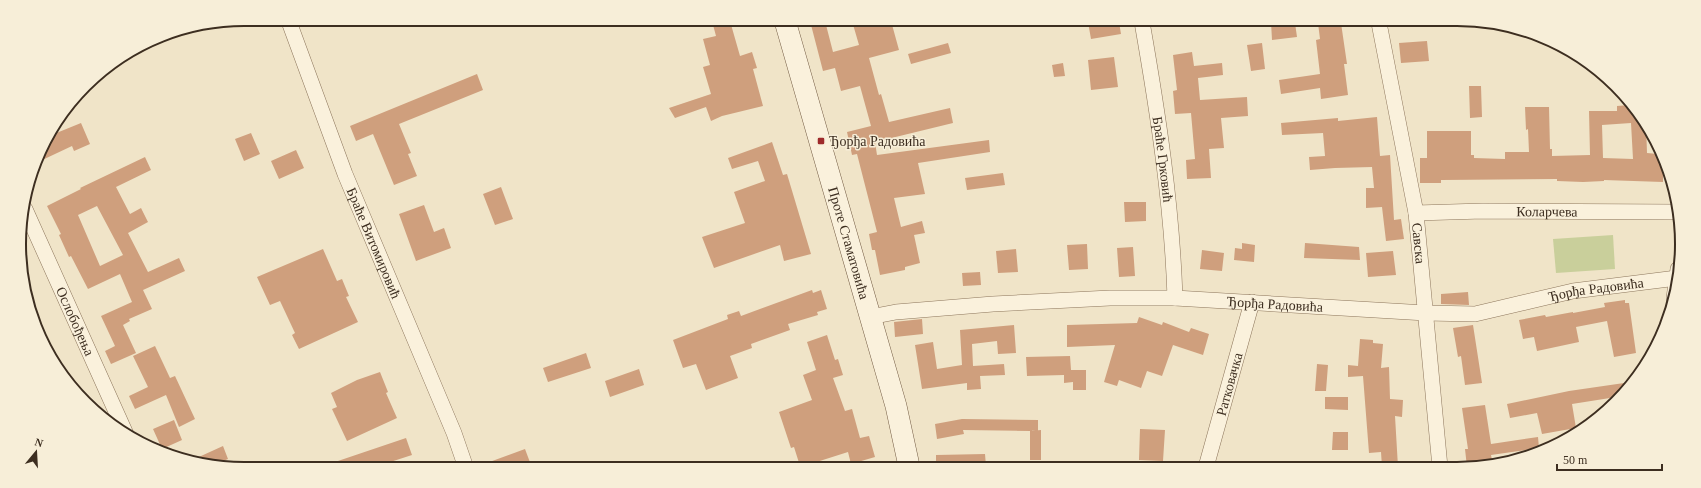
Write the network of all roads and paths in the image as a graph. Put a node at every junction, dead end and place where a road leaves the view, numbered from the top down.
1 (291, 26) edge
2 (786, 26) edge
3 (1143, 26) edge
4 (1380, 26) edge
5 (1416, 212) junction
6 (1672, 212) edge
7 (28, 216) edge
8 (1673, 274) edge
9 (1175, 298) junction
10 (1252, 302) junction
11 (1426, 313) junction
12 (870, 317) junction
13 (122, 424) edge
14 (464, 462) edge
15 (908, 462) edge
16 (1207, 462) edge
17 (1440, 462) edge

1 - 14 street, Браће Витомировић
2 - 12 street, Проте Стаматовића
3 - 9 street, Браће Грковић
4 - 5 street, Савска
5 - 6 street, Коларчева
5 - 11 street, Савска
7 - 13 street, Ослобођења
8 - 11 street, Ђорђа Радовића
9 - 10 street, Ђорђа Радовића
9 - 12 street, Ђорђа Радовића
10 - 11 street, Ђорђа Радовића
10 - 16 street, Ратковачка
11 - 17 street, Савска
12 - 15 street, Проте Стаматовића

